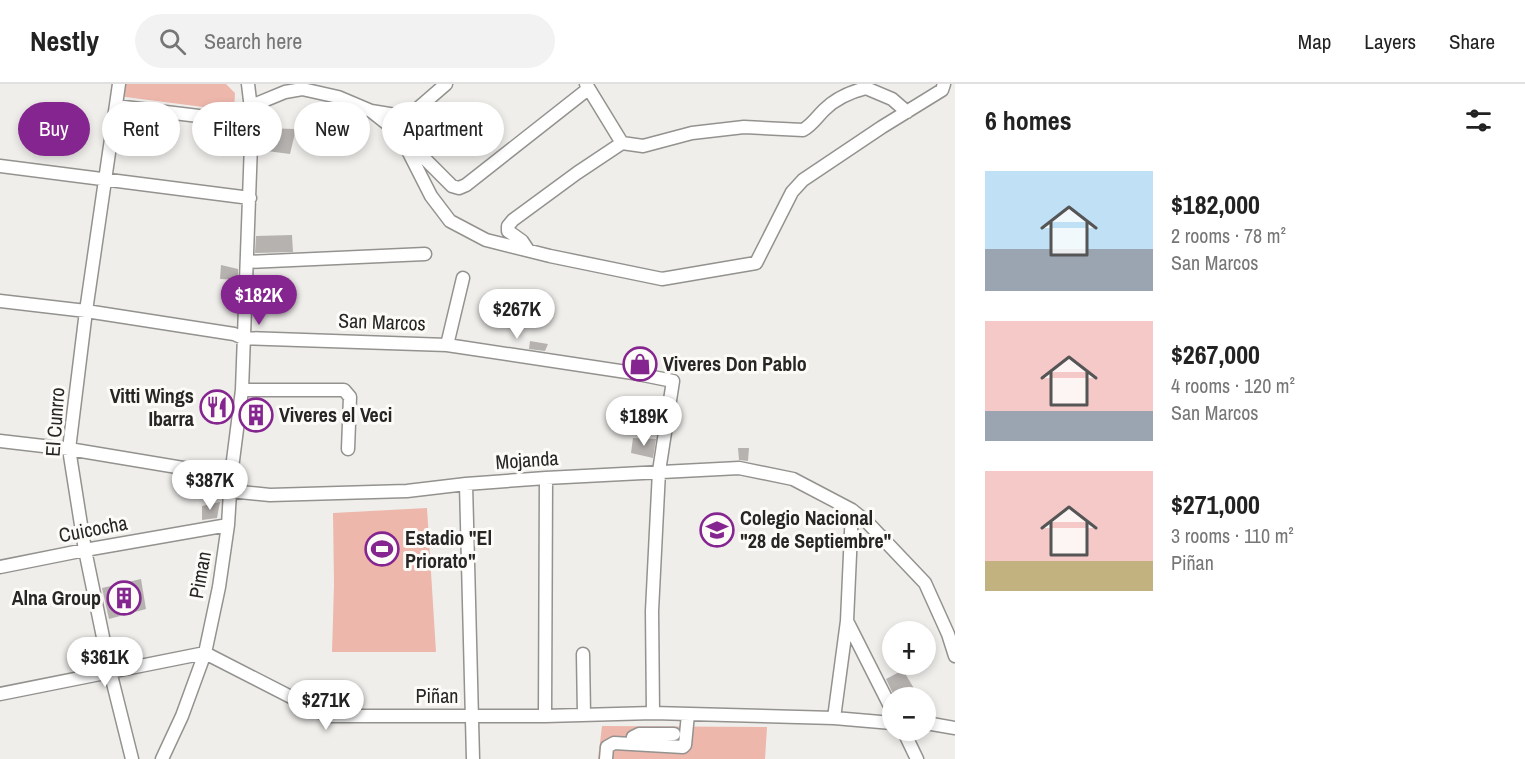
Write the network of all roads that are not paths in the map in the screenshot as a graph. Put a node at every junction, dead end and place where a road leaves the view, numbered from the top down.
1 (119, 84) edge
2 (248, 84) edge
3 (446, 84) edge
4 (944, 84) edge
5 (587, 87) edge
6 (117, 102) edge
7 (251, 102) edge
8 (268, 102) edge
9 (371, 111) junction
10 (907, 111) junction
11 (382, 120) edge
12 (622, 143) junction
13 (504, 154) edge
14 (109, 156) edge
15 (251, 156) edge
16 (411, 156) edge
17 (422, 156) edge
18 (502, 156) edge
19 (0, 166) edge
20 (106, 179) junction
21 (250, 198) junction
22 (528, 250) junction
23 (425, 254) dead end
24 (247, 262) junction
25 (463, 278) dead end
26 (0, 301) edge
27 (86, 311) junction
28 (243, 338) junction
29 (447, 345) junction
30 (242, 390) junction
31 (0, 441) edge
32 (69, 449) junction
33 (348, 449) dead end
34 (659, 471) junction
35 (231, 476) junction
36 (546, 478) junction
37 (466, 484) junction
38 (230, 491) junction
39 (852, 510) junction
40 (228, 525) junction
41 (86, 550) junction
42 (0, 567) edge
43 (847, 621) junction
44 (205, 653) junction
45 (583, 654) dead end
46 (955, 656) edge
47 (110, 671) junction
48 (882, 690) edge
49 (0, 694) edge
50 (653, 713) junction
51 (688, 714) junction
52 (471, 715) junction
53 (584, 715) junction
54 (545, 716) junction
55 (834, 718) junction
56 (882, 722) edge
57 (936, 725) edge
58 (955, 728) edge
59 (674, 734) dead end
60 (908, 741) edge
61 (632, 743) junction
62 (132, 759) edge
63 (162, 759) edge
64 (473, 759) edge
65 (606, 759) edge
66 (917, 759) edge

1 - 6 street, El Cunrro
2 - 7 street, Piman
3 - 9 street
4 - 10 street
5 - 12 street
5 - 13 street
8 - 9 street
9 - 11 street
10 - 12 street
10 - 22 street
12 - 22 street
14 - 20 street, El Cunrro
15 - 21 street, Piman
16 - 22 street
17 - 18 street
19 - 20 street
20 - 21 street
20 - 27 street, El Cunrro
21 - 24 street, Piman
23 - 24 street
24 - 28 street, Piman
25 - 29 street
26 - 27 street, San Marcos
27 - 28 street, San Marcos
27 - 32 street, El Cunrro
28 - 29 street, San Marcos
28 - 30 street, Piman
29 - 34 street, San Marcos
30 - 33 street
30 - 35 street, Piman
31 - 32 street
32 - 35 street
32 - 41 street, El Cunrro
34 - 36 street, Mojanda
34 - 39 street, Mojanda
34 - 50 street
35 - 38 street, Piman
36 - 37 street, Mojanda
36 - 54 street
37 - 38 street, Mojanda
37 - 52 street
38 - 40 street, Piman
39 - 43 street
39 - 46 street, Mojanda
40 - 41 street, Cuicocha
40 - 44 street, Piman
41 - 42 street, Cuicocha
41 - 47 street, El Cunrro
43 - 48 street
43 - 55 street
44 - 47 street
44 - 52 street, Piñan
44 - 63 street, Piman
45 - 53 street
47 - 49 street
47 - 62 street, El Cunrro
50 - 51 street, Piñan
50 - 53 street, Piñan
51 - 55 street, Piñan
51 - 61 street
52 - 54 street, Piñan
52 - 64 street
53 - 54 street, Piñan
55 - 56 street, Piñan
57 - 58 street
59 - 61 street
60 - 66 street
61 - 65 street

